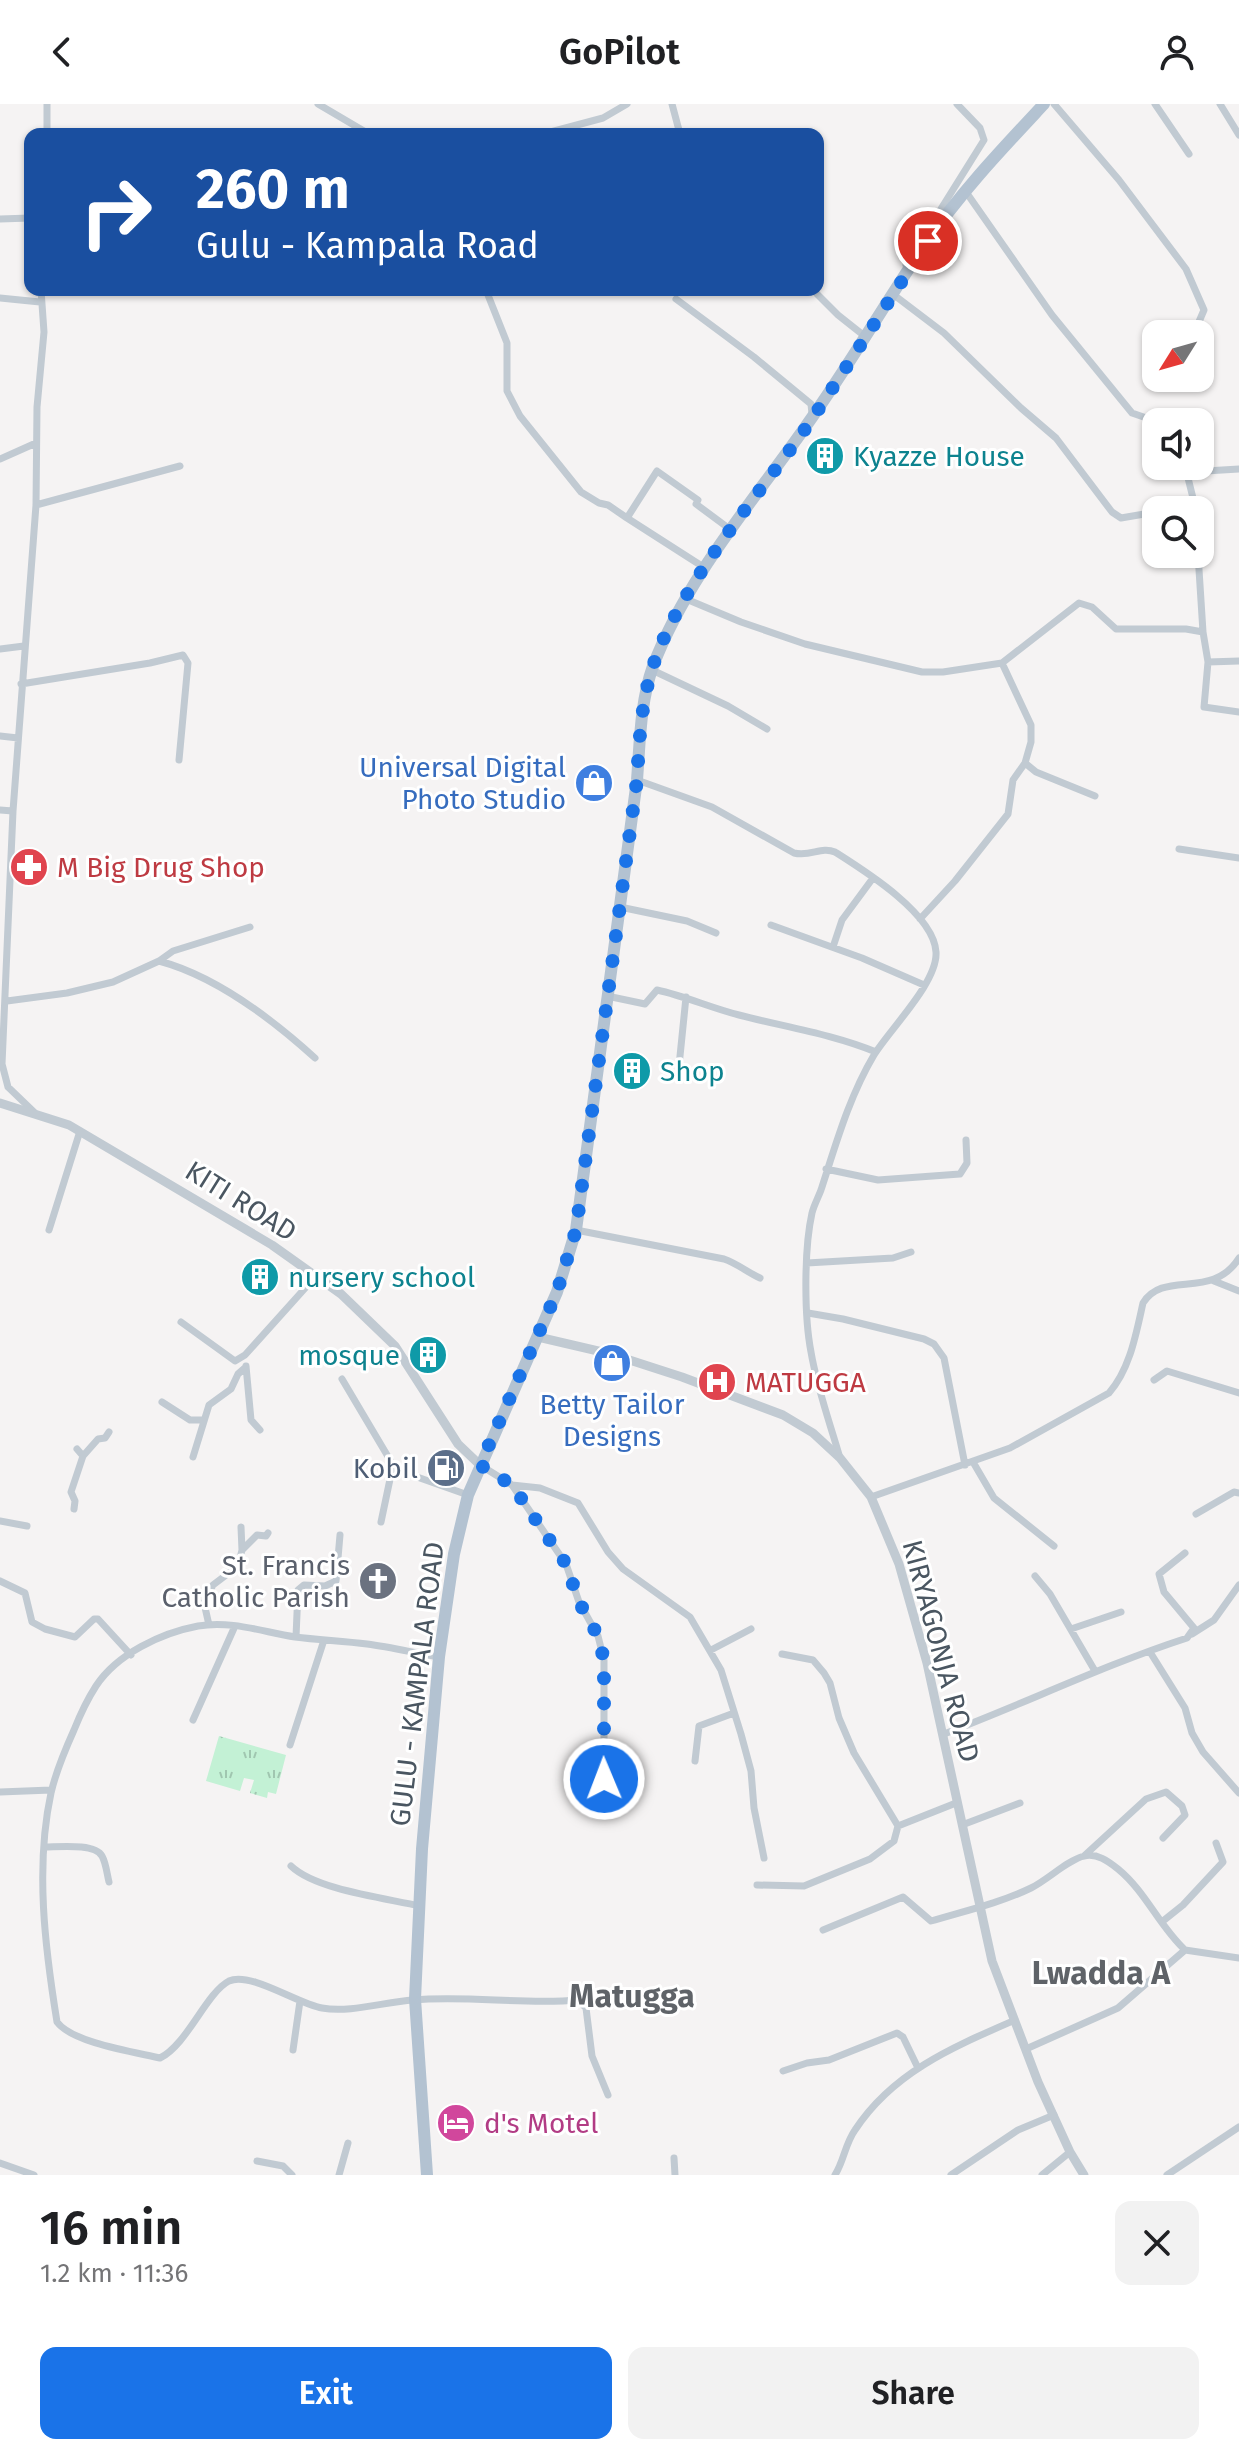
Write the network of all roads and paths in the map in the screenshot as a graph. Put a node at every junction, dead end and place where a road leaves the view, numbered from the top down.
1 (47, 104) edge
2 (318, 104) edge
3 (627, 104) edge
4 (672, 104) edge
5 (957, 104) edge
6 (1044, 104) edge
7 (1054, 104) edge
8 (1155, 104) edge
9 (1220, 104) edge
10 (47, 128) edge
11 (359, 128) edge
12 (566, 128) edge
13 (678, 128) edge
14 (1239, 135) edge
15 (1189, 154) dead end
16 (966, 192) junction
17 (24, 218) edge
18 (0, 219) edge
19 (897, 290) junction
20 (40, 296) edge
21 (488, 296) edge
22 (819, 296) edge
23 (0, 298) edge
24 (676, 299) dead end
25 (40, 302) junction
26 (1200, 320) edge
27 (867, 338) junction
28 (1142, 416) edge
29 (813, 417) junction
30 (36, 443) junction
31 (0, 459) edge
32 (180, 466) dead end
33 (1214, 469) edge
34 (1239, 469) edge
35 (36, 505) junction
36 (1142, 514) edge
37 (627, 518) junction
38 (731, 530) junction
39 (705, 568) junction
40 (1199, 568) edge
41 (686, 599) junction
42 (1203, 632) junction
43 (24, 646) junction
44 (0, 649) edge
45 (1239, 661) edge
46 (1208, 662) junction
47 (1002, 663) junction
48 (652, 670) junction
49 (21, 684) junction
50 (1239, 712) edge
51 (767, 729) dead end
52 (0, 736) edge
53 (18, 738) junction
54 (179, 760) dead end
55 (1025, 763) junction
56 (637, 780) junction
57 (1095, 796) dead end
58 (0, 810) edge
59 (13, 811) junction
60 (1179, 849) dead end
61 (1239, 858) edge
62 (873, 878) junction
63 (620, 907) junction
64 (920, 919) junction
65 (771, 925) dead end
66 (250, 927) dead end
67 (716, 933) dead end
68 (833, 947) junction
69 (159, 961) junction
70 (924, 985) junction
71 (606, 996) junction
72 (686, 997) junction
73 (7, 1001) junction
74 (876, 1052) junction
75 (315, 1058) dead end
76 (679, 1066) dead end
77 (0, 1103) edge
78 (34, 1112) junction
79 (80, 1131) junction
80 (966, 1140) dead end
81 (826, 1169) junction
82 (49, 1230) dead end
83 (576, 1230) junction
84 (911, 1252) dead end
85 (1239, 1258) edge
86 (807, 1263) junction
87 (316, 1276) junction
88 (760, 1278) dead end
89 (1214, 1281) junction
90 (1239, 1291) edge
91 (808, 1313) junction
92 (181, 1322) dead end
93 (538, 1337) junction
94 (245, 1355) junction
95 (246, 1367) junction
96 (342, 1379) dead end
97 (1154, 1380) dead end
98 (1239, 1393) edge
99 (162, 1402) dead end
100 (203, 1420) junction
101 (260, 1430) dead end
102 (109, 1432) dead end
103 (193, 1457) dead end
104 (840, 1458) junction
105 (969, 1464) junction
106 (393, 1465) junction
107 (480, 1465) junction
108 (512, 1485) junction
109 (1239, 1493) edge
110 (468, 1495) junction
111 (871, 1497) junction
112 (74, 1509) dead end
113 (1196, 1514) dead end
114 (0, 1521) edge
115 (381, 1522) dead end
116 (27, 1526) dead end
117 (241, 1527) dead end
118 (268, 1533) dead end
119 (340, 1535) dead end
120 (1054, 1546) dead end
121 (242, 1550) junction
122 (1185, 1553) dead end
123 (1035, 1576) dead end
124 (0, 1581) edge
125 (1239, 1585) edge
126 (1121, 1612) dead end
127 (209, 1625) junction
128 (235, 1626) junction
129 (751, 1629) dead end
130 (1071, 1629) junction
131 (1190, 1635) junction
132 (296, 1637) junction
133 (324, 1640) junction
134 (711, 1650) junction
135 (1150, 1652) junction
136 (782, 1654) dead end
137 (131, 1655) junction
138 (439, 1657) junction
139 (1095, 1671) junction
140 (734, 1713) junction
141 (193, 1720) dead end
142 (944, 1734) junction
143 (290, 1745) dead end
144 (695, 1761) dead end
145 (604, 1779) dead end
146 (51, 1790) junction
147 (0, 1792) edge
148 (1239, 1793) edge
149 (956, 1803) junction
150 (1020, 1803) dead end
151 (962, 1825) junction
152 (898, 1826) junction
153 (1163, 1838) dead end
154 (1216, 1843) dead end
155 (45, 1847) junction
156 (1084, 1856) junction
157 (764, 1858) dead end
158 (291, 1866) dead end
159 (109, 1882) dead end
160 (757, 1885) dead end
161 (420, 1906) junction
162 (979, 1907) junction
163 (1163, 1921) junction
164 (823, 1930) dead end
165 (1185, 1950) junction
166 (1239, 1958) edge
167 (415, 1999) junction
168 (300, 2001) junction
169 (1015, 2020) junction
170 (1026, 2049) junction
171 (293, 2050) dead end
172 (918, 2068) junction
173 (783, 2071) dead end
174 (608, 2095) dead end
175 (1054, 2115) junction
176 (1239, 2127) edge
177 (348, 2143) dead end
178 (1070, 2152) junction
179 (674, 2158) dead end
180 (257, 2161) dead end
181 (0, 2163) edge
182 (34, 2175) edge
183 (292, 2175) edge
184 (339, 2175) edge
185 (427, 2175) edge
186 (675, 2175) edge
187 (835, 2175) edge
188 (951, 2175) edge
189 (1042, 2175) edge
190 (1084, 2175) edge
191 (1167, 2175) edge

1 - 10 street
2 - 11 street
3 - 12 street
4 - 13 street
5 - 19 street
6 - 16 main road, GULU - KAMPALA ROAD
7 - 26 street
8 - 15 street
9 - 14 street
16 - 19 main road, GULU - KAMPALA ROAD
16 - 28 street
17 - 18 street
19 - 27 main road, GULU - KAMPALA ROAD
19 - 36 street
20 - 25 street
21 - 37 street
22 - 27 street
23 - 25 street
24 - 29 street
25 - 30 street
27 - 29 main road, GULU - KAMPALA ROAD
29 - 38 main road, GULU - KAMPALA ROAD
30 - 31 street
30 - 35 street
32 - 35 street
33 - 34 street
35 - 43 street
37 - 38 street
37 - 39 street
38 - 39 main road, GULU - KAMPALA ROAD
39 - 41 main road, GULU - KAMPALA ROAD
40 - 42 street
41 - 47 street
41 - 48 main road, GULU - KAMPALA ROAD
42 - 46 street
42 - 47 street
43 - 44 street
43 - 49 street
45 - 46 street
46 - 50 street
47 - 55 street
48 - 51 street
48 - 56 main road, GULU - KAMPALA ROAD
49 - 53 street
49 - 54 street
52 - 53 street
53 - 59 street
55 - 57 street
55 - 64 street
56 - 62 street
56 - 63 main road, GULU - KAMPALA ROAD
58 - 59 street
59 - 73 street
60 - 61 street
62 - 64 street
62 - 68 street
63 - 67 street
63 - 71 main road, GULU - KAMPALA ROAD
64 - 70 street
65 - 68 street
66 - 69 street
68 - 70 street
69 - 73 street
69 - 75 street
70 - 74 street
71 - 72 street
71 - 83 main road, GULU - KAMPALA ROAD
72 - 74 street
72 - 76 street
73 - 78 street
74 - 81 street
77 - 78 street, KITI ROAD
78 - 79 street, KITI ROAD
79 - 82 street
79 - 87 street, KITI ROAD
80 - 81 street
81 - 86 street
83 - 88 street
83 - 93 main road, GULU - KAMPALA ROAD
84 - 86 street
85 - 89 street
86 - 91 street
87 - 94 street
87 - 107 street, KITI ROAD
89 - 90 street
89 - 105 street
91 - 104 street
91 - 105 street
92 - 94 street
93 - 104 street, KIRYAGONJA ROAD
93 - 107 main road, GULU - KAMPALA ROAD
94 - 95 street
95 - 100 street
95 - 101 street
96 - 106 street
97 - 98 street
99 - 100 street
100 - 103 street
102 - 112 street
104 - 111 street, KIRYAGONJA ROAD
105 - 111 street
105 - 120 street
106 - 110 street
106 - 115 street
107 - 108 street
107 - 110 main road, GULU - KAMPALA ROAD
108 - 134 street
108 - 145 street
109 - 113 street
110 - 138 main road, GULU - KAMPALA ROAD
111 - 142 street, KIRYAGONJA ROAD
114 - 116 street
117 - 121 street
118 - 121 street
119 - 132 street
121 - 127 street
122 - 131 street
123 - 130 street
124 - 137 street
125 - 131 street
126 - 130 street
127 - 128 street
127 - 137 street
128 - 132 street
128 - 141 street
129 - 134 street
130 - 139 street
131 - 135 street
132 - 133 street
133 - 138 street
133 - 143 street
134 - 140 street
135 - 139 street
135 - 148 street
136 - 152 street
137 - 146 street
138 - 161 main road, GULU - KAMPALA ROAD
139 - 142 street
140 - 144 street
140 - 157 street
142 - 149 street, KIRYAGONJA ROAD
146 - 147 street
146 - 155 street
149 - 151 street, KIRYAGONJA ROAD
149 - 152 street
150 - 151 street
151 - 162 street, KIRYAGONJA ROAD
152 - 160 street
153 - 156 street
154 - 163 street
155 - 159 street
155 - 168 street
156 - 162 street
156 - 163 street
158 - 161 street
161 - 167 main road, GULU - KAMPALA ROAD
162 - 164 street
162 - 169 street, KIRYAGONJA ROAD
163 - 165 street
165 - 166 street
165 - 170 street
167 - 168 street
167 - 174 street
167 - 185 main road, GULU - KAMPALA ROAD
168 - 171 street
169 - 170 street, KIRYAGONJA ROAD
169 - 172 street
170 - 175 street, KIRYAGONJA ROAD
172 - 173 street
172 - 187 street
175 - 178 street, KIRYAGONJA ROAD
175 - 188 street
176 - 191 street
177 - 184 street
178 - 189 street
178 - 190 street, KIRYAGONJA ROAD
179 - 186 street
180 - 183 street
181 - 182 street

